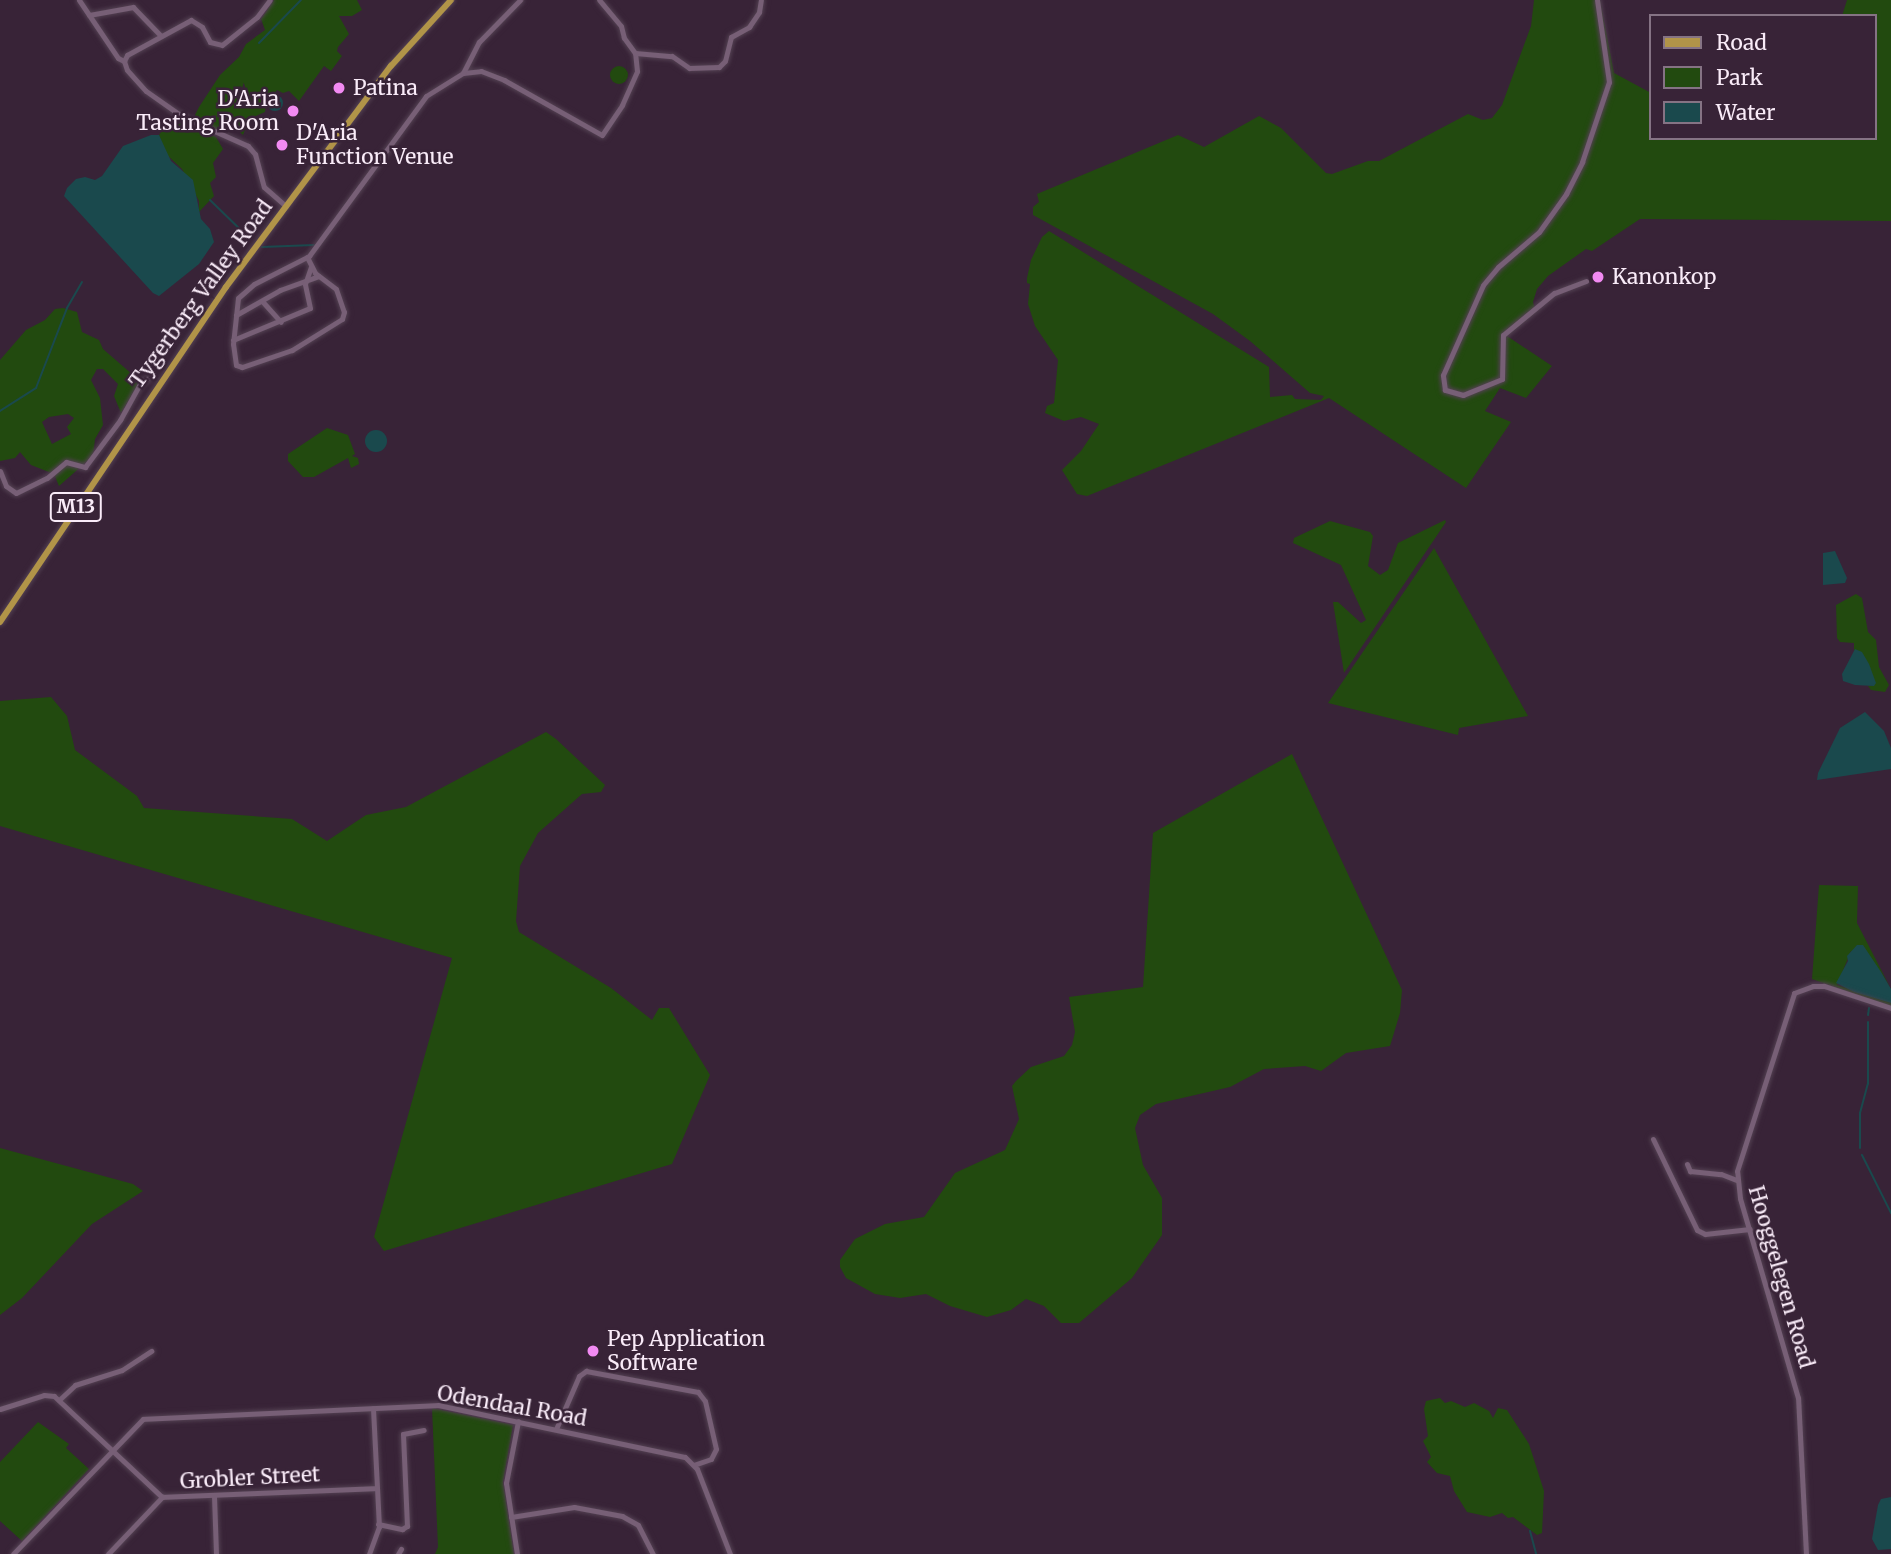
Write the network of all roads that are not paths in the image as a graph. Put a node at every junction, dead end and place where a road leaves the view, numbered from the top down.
1 (79, 0) edge
2 (270, 0) edge
3 (451, 0) edge
4 (520, 0) edge
5 (599, 0) edge
6 (761, 0) edge
7 (1597, 0) edge
8 (89, 15) junction
9 (161, 36) junction
10 (635, 53) junction
11 (472, 57) junction
12 (124, 61) junction
13 (481, 71) junction
14 (463, 73) junction
15 (286, 206) junction
16 (307, 257) junction
17 (311, 267) junction
18 (319, 275) junction
19 (306, 279) junction
20 (1586, 281) dead end
21 (226, 287) junction
22 (238, 298) junction
23 (262, 301) junction
24 (236, 315) junction
25 (281, 322) junction
26 (233, 340) junction
27 (147, 379) dead end
28 (0, 471) edge
29 (0, 622) edge
30 (1891, 1008) edge
31 (1653, 1139) dead end
32 (1687, 1164) dead end
33 (1737, 1180) junction
34 (1750, 1229) junction
35 (151, 1351) dead end
36 (59, 1400) junction
37 (373, 1408) junction
38 (0, 1409) edge
39 (518, 1421) junction
40 (556, 1429) junction
41 (424, 1430) dead end
42 (111, 1449) junction
43 (694, 1465) junction
44 (377, 1488) junction
45 (214, 1496) junction
46 (162, 1497) junction
47 (511, 1517) junction
48 (378, 1524) junction
49 (13, 1554) edge
50 (108, 1554) edge
51 (216, 1554) edge
52 (369, 1554) edge
53 (517, 1554) edge
54 (653, 1554) edge
55 (730, 1554) edge
56 (1805, 1554) edge

1 - 8 street
2 - 9 street
3 - 15 main road, Tygerberg Valley Road / M13
4 - 11 street
5 - 10 street
6 - 10 street
7 - 20 street
8 - 9 street
8 - 12 street
9 - 12 street
10 - 13 street
11 - 13 street
11 - 14 street
12 - 15 street
13 - 14 street
14 - 16 street
15 - 21 main road, Tygerberg Valley Road / M13
16 - 17 street
16 - 22 street
17 - 18 street
17 - 19 street
18 - 19 street
18 - 26 street
19 - 23 street
19 - 25 street
21 - 22 street
21 - 29 main road, Tygerberg Valley Road / M13
22 - 24 street
23 - 24 street
23 - 25 street
24 - 26 street
25 - 26 street
27 - 28 street
30 - 33 street, Hooggelegen Road
31 - 34 street
32 - 33 street
33 - 34 street, Hooggelegen Road
34 - 56 street, Hooggelegen Road
35 - 36 street
36 - 38 street
36 - 42 street
37 - 39 street, Odendaal Road
37 - 42 street, Odendaal Road
37 - 44 street
39 - 40 street, Odendaal Road
39 - 47 street
40 - 43 street, Odendaal Road
40 - 43 street
41 - 48 street
42 - 46 street
42 - 49 street
43 - 55 street
44 - 45 street, Grobler Street
44 - 48 street
45 - 46 street, Grobler Street
45 - 51 street
46 - 50 street, Grobler Street
47 - 53 street
47 - 54 street
48 - 52 street

